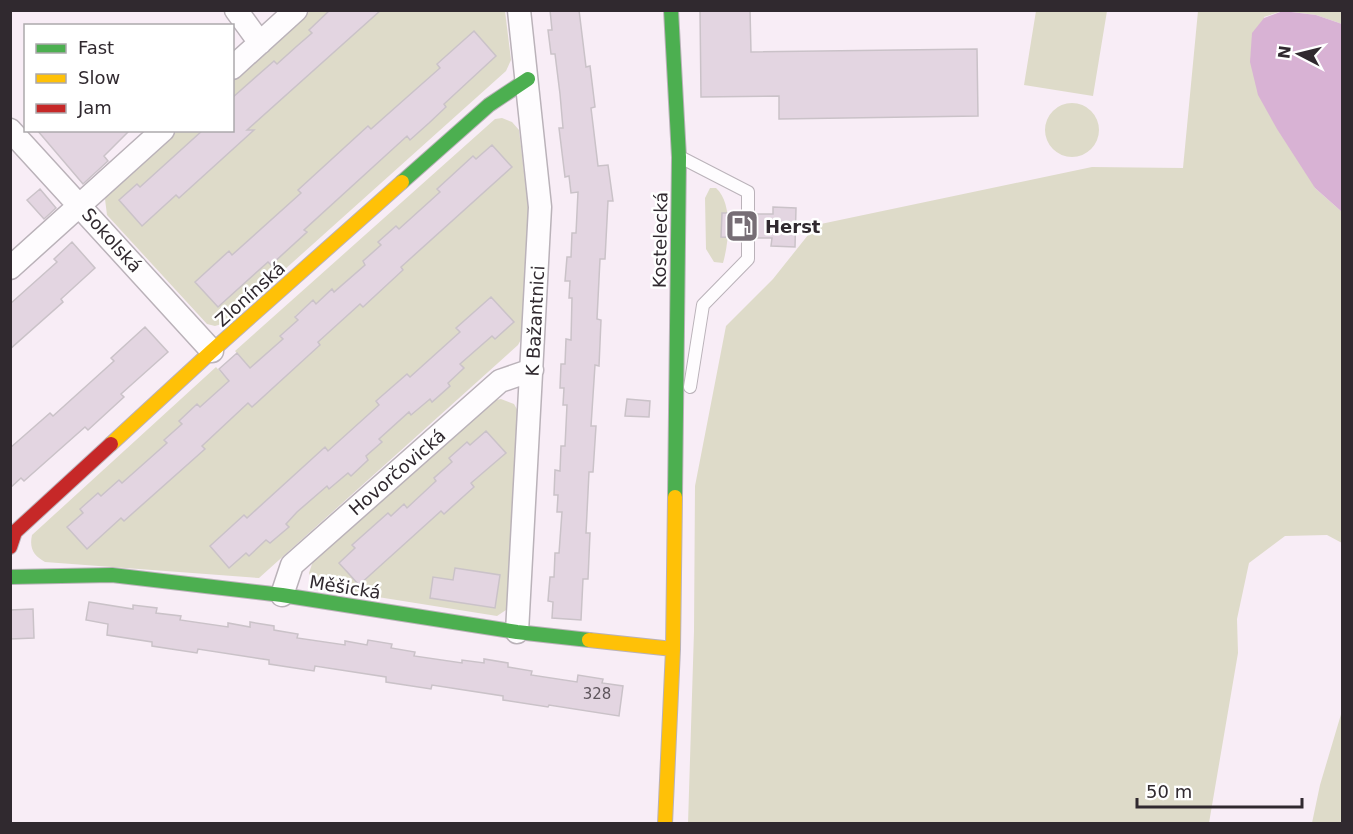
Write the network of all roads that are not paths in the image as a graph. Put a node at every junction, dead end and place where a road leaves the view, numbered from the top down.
1 (236, 10) edge
2 (296, 10) edge
3 (519, 10) edge
4 (671, 10) edge
5 (260, 43) junction
6 (234, 66) edge
7 (528, 79) junction
8 (10, 130) edge
9 (161, 132) edge
10 (679, 157) junction
11 (80, 206) junction
12 (10, 268) edge
13 (678, 274) junction
14 (697, 297) junction
15 (213, 351) junction
16 (532, 370) junction
17 (676, 471) junction
18 (10, 547) edge
19 (10, 577) edge
20 (282, 595) junction
21 (517, 632) junction
22 (673, 650) junction
23 (665, 824) edge

1 - 5 street
2 - 5 street
3 - 7 street, K Bažantnici
4 - 10 street, Kostelecká
5 - 6 street
7 - 15 street, Zlonínská
7 - 16 street, K Bažantnici
8 - 11 street, Sokolská
9 - 11 street
10 - 13 street, Kostelecká
10 - 14 lane
11 - 12 street
11 - 15 street, Sokolská
13 - 14 lane
13 - 17 street, Kostelecká
14 - 17 lane
15 - 18 street, Zlonínská
16 - 20 street, Hovorčovická
16 - 21 street, K Bažantnici
17 - 22 street, Kostelecká
19 - 20 street, Měšická
20 - 21 street, Měšická
21 - 22 street, Měšická
22 - 23 street, Kostelecká

